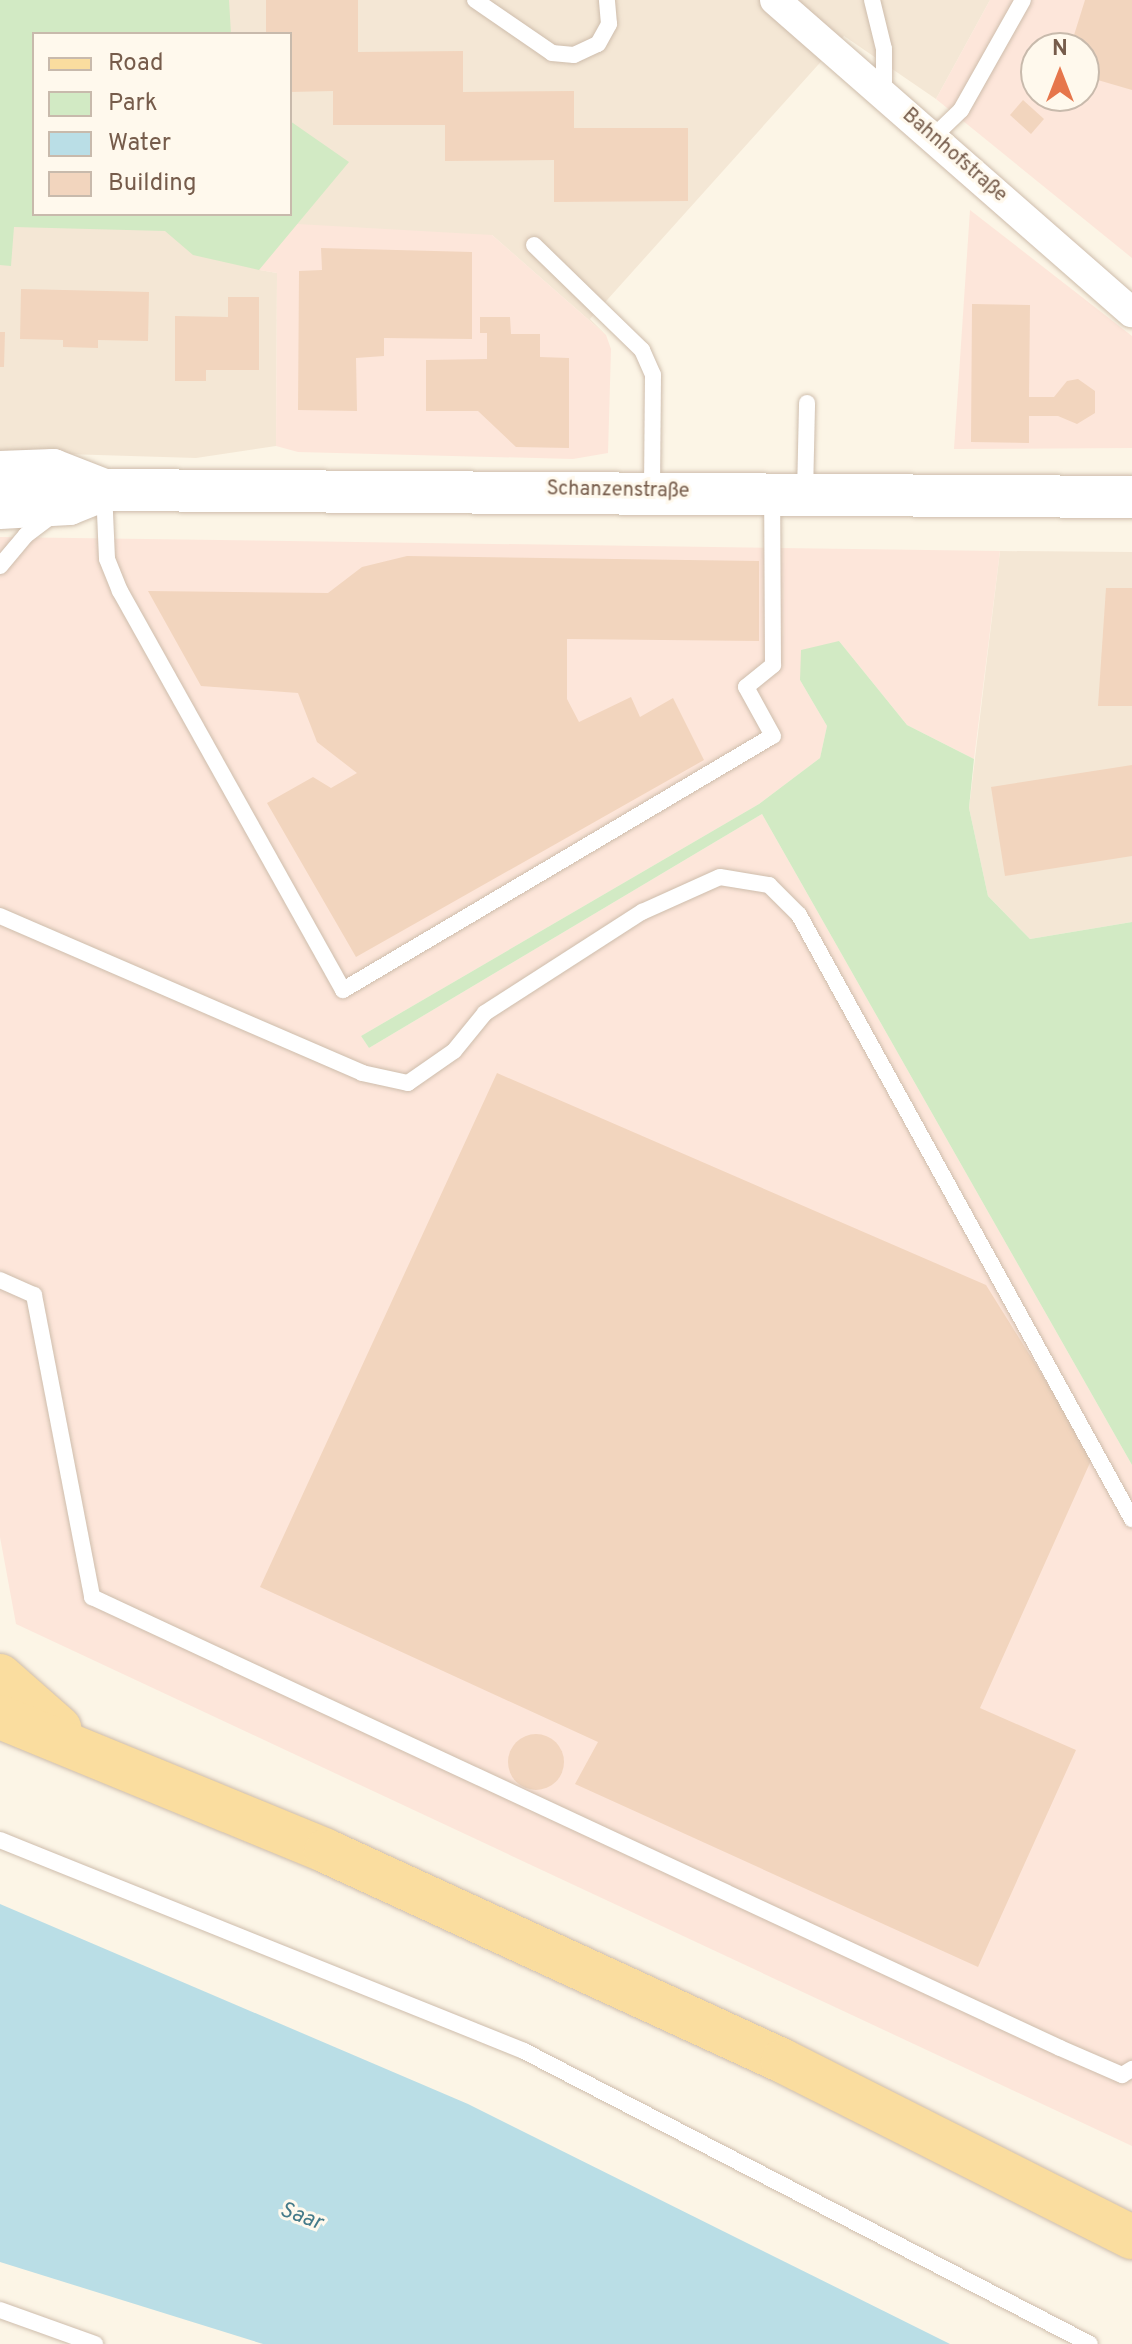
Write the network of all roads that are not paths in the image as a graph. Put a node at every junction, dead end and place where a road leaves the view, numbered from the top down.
1 (475, 0) edge
2 (607, 0) edge
3 (775, 0) edge
4 (872, 0) edge
5 (1023, 0) edge
6 (884, 96) junction
7 (933, 137) junction
8 (534, 245) dead end
9 (1132, 312) edge
10 (807, 403) dead end
11 (0, 472) edge
12 (652, 492) junction
13 (789, 494) junction
14 (86, 497) junction
15 (1132, 497) edge
16 (0, 508) edge
17 (0, 566) edge
18 (0, 916) edge
19 (0, 1280) edge
20 (1132, 1519) edge
21 (0, 1676) edge
22 (0, 1717) edge
23 (86, 1749) junction
24 (0, 1840) edge
25 (1132, 2069) edge
26 (1132, 2237) edge
27 (0, 2310) edge
28 (95, 2344) edge
29 (1090, 2344) edge

1 - 2 lane
3 - 6 street, Bahnhofstraße
4 - 6 lane
5 - 7 lane
6 - 7 street, Bahnhofstraße
7 - 9 street, Bahnhofstraße
8 - 12 lane
10 - 13 lane
11 - 14 street, Schanzenstraße
12 - 13 street, Schanzenstraße
12 - 14 street, Schanzenstraße
13 - 14 lane
13 - 15 street, Schanzenstraße
14 - 16 street, Schanzenstraße
14 - 17 lane
18 - 20 lane
19 - 25 lane
21 - 23 main road
22 - 23 main road
23 - 26 main road
24 - 29 lane
27 - 28 lane

